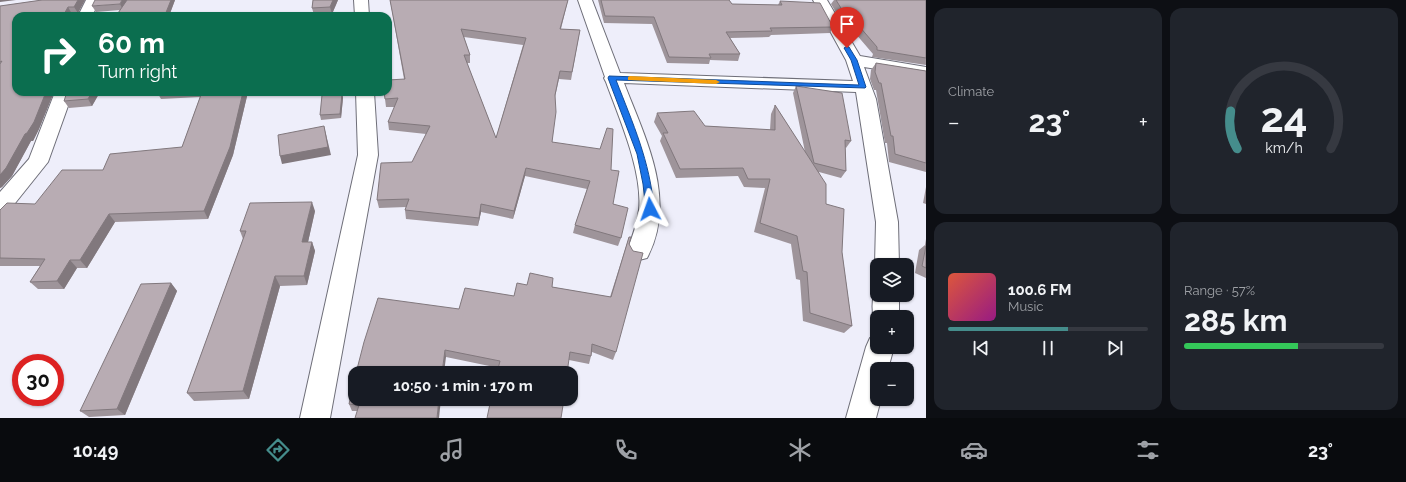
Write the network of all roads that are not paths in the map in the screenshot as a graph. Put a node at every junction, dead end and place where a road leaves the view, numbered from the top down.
1 (93, 0) edge
2 (361, 0) edge
3 (585, 0) edge
4 (820, 0) edge
5 (87, 12) edge
6 (362, 12) edge
7 (854, 60) junction
8 (926, 72) edge
9 (612, 78) junction
10 (863, 87) junction
11 (63, 96) edge
12 (365, 96) edge
13 (0, 206) edge
14 (639, 251) edge
15 (887, 258) edge
16 (878, 354) edge
17 (315, 418) edge
18 (861, 418) edge

1 - 5 street
2 - 6 street
3 - 9 street
4 - 7 street
7 - 8 street
7 - 10 street
9 - 10 street
9 - 14 street
10 - 15 street
11 - 13 street
12 - 17 street
16 - 18 street

